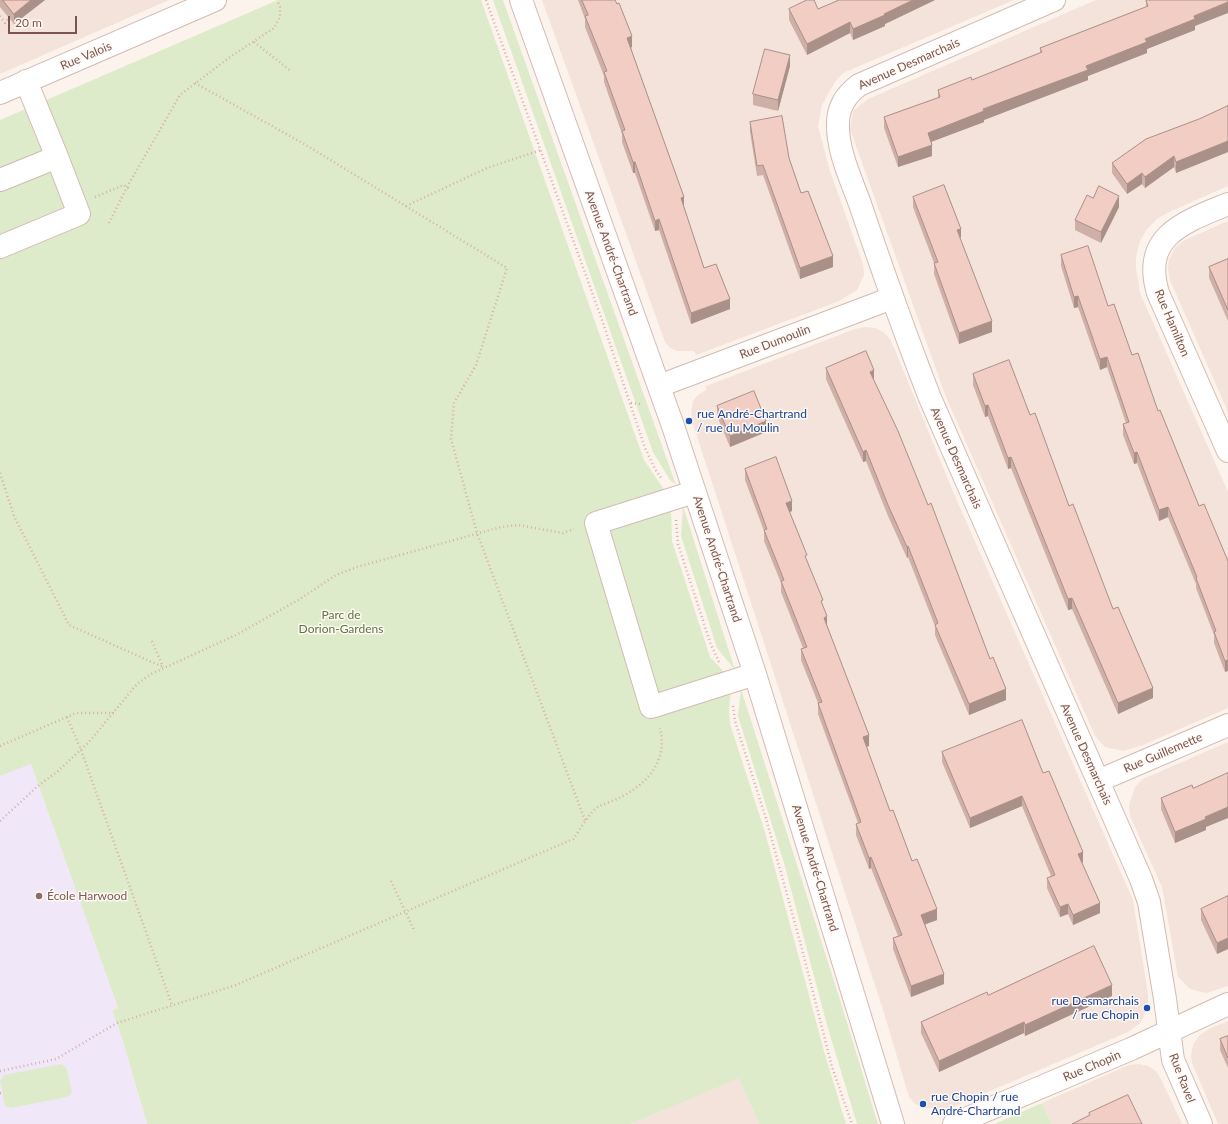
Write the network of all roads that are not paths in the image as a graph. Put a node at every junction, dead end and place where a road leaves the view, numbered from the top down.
1 (215, 0) edge
2 (521, 0) edge
3 (1054, 0) edge
4 (26, 81) junction
5 (0, 92) edge
6 (57, 157) junction
7 (0, 180) edge
8 (1228, 204) edge
9 (0, 247) edge
10 (892, 298) junction
11 (659, 386) junction
12 (1228, 451) edge
13 (694, 492) junction
14 (755, 674) junction
15 (1228, 725) edge
16 (1098, 781) junction
17 (1228, 1004) edge
18 (1169, 1030) junction
19 (894, 1124) edge
20 (954, 1124) edge
21 (1201, 1124) edge

1 - 4 street, Rue Valois
2 - 11 street, Avenue André-Chartrand
3 - 10 street, Avenue Desmarchais
4 - 5 street, Rue Valois
4 - 6 street
6 - 7 street
6 - 9 street
8 - 12 street, Rue Hamilton
10 - 11 street, Rue Dumoulin
10 - 16 street, Avenue Desmarchais
11 - 13 street, Avenue André-Chartrand
13 - 14 street, Avenue André-Chartrand
13 - 14 street
14 - 19 street, Avenue André-Chartrand
15 - 16 street, Rue Guillemette
16 - 18 street, Avenue Desmarchais
17 - 18 street, Rue Chopin
18 - 20 street, Rue Chopin
18 - 21 street, Rue Ravel

